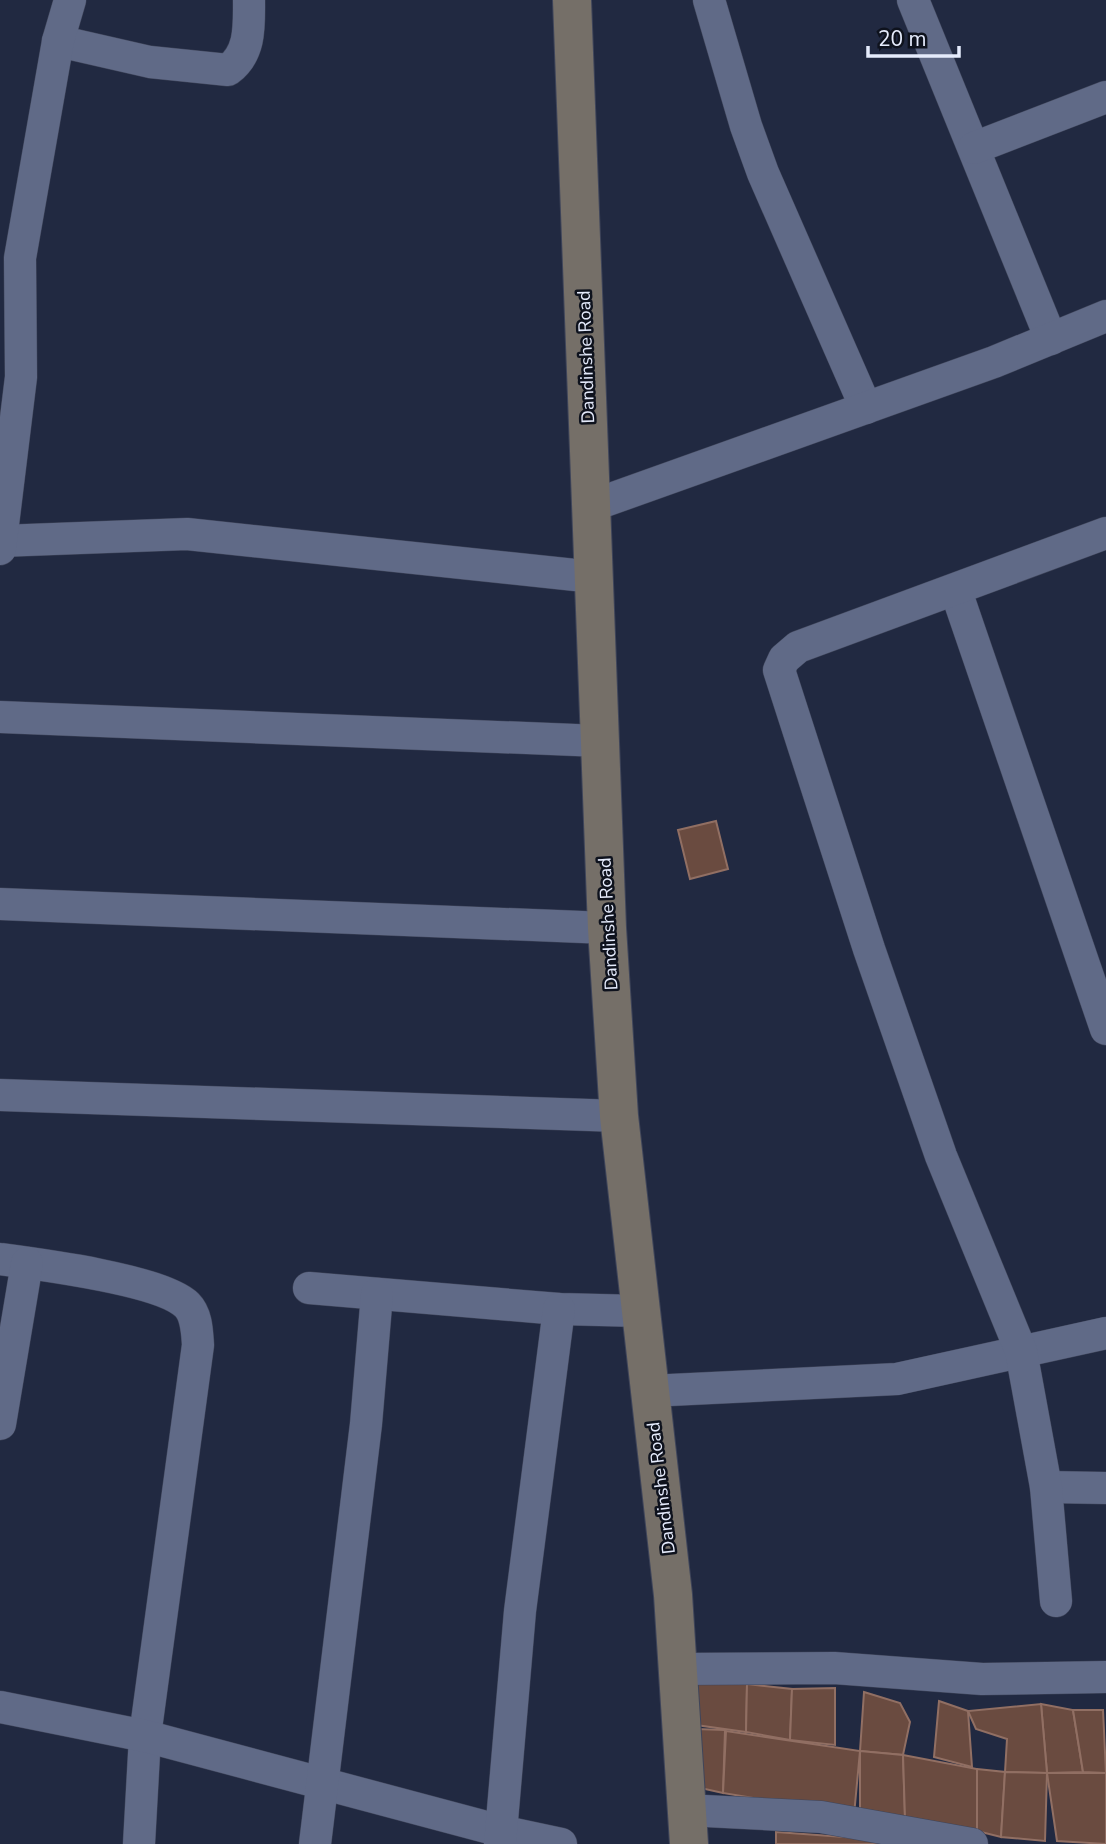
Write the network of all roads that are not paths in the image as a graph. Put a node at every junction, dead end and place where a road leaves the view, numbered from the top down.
1 (70, 0) edge
2 (249, 0) edge
3 (572, 0) edge
4 (709, 0) edge
5 (913, 0) edge
6 (58, 41) junction
7 (1106, 97) edge
8 (974, 149) junction
9 (10, 252) edge
10 (1106, 316) edge
11 (1051, 339) junction
12 (866, 408) junction
13 (591, 506) junction
14 (1106, 533) edge
15 (0, 541) edge
16 (0, 549) edge
17 (594, 577) junction
18 (956, 590) junction
19 (0, 717) edge
20 (600, 741) junction
21 (0, 904) edge
22 (607, 928) junction
23 (1106, 1029) edge
24 (0, 1095) edge
25 (619, 1116) junction
26 (13, 1261) edge
27 (309, 1288) dead end
28 (377, 1294) junction
29 (559, 1309) junction
30 (640, 1311) junction
31 (1106, 1333) edge
32 (1021, 1351) junction
33 (649, 1391) junction
34 (0, 1424) edge
35 (1046, 1487) junction
36 (1106, 1488) edge
37 (1056, 1601) dead end
38 (676, 1669) junction
39 (1106, 1677) edge
40 (0, 1707) edge
41 (145, 1736) junction
42 (321, 1783) junction
43 (687, 1827) edge
44 (895, 1836) edge
45 (501, 1838) edge
46 (139, 1844) edge
47 (315, 1844) edge
48 (561, 1844) edge
49 (972, 1844) edge

1 - 6 street
2 - 6 street
3 - 13 street, Dandinshe Road
4 - 12 street
5 - 8 street
6 - 9 street
7 - 8 street
8 - 11 street
9 - 15 street
10 - 11 street
11 - 12 street
12 - 13 street
13 - 17 street, Dandinshe Road
14 - 18 street
15 - 16 street
15 - 17 street
17 - 20 street, Dandinshe Road
18 - 23 street
18 - 32 street
19 - 20 street
20 - 22 street, Dandinshe Road
21 - 22 street
22 - 25 street, Dandinshe Road
24 - 25 street
25 - 30 street, Dandinshe Road
26 - 34 street
26 - 41 street
27 - 28 street
28 - 29 street
28 - 42 street
29 - 30 street
29 - 45 street
30 - 33 street, Dandinshe Road
31 - 32 street
32 - 33 street
32 - 35 street
33 - 38 street, Dandinshe Road
35 - 36 street
35 - 37 street
38 - 39 street
38 - 43 street, Dandinshe Road
40 - 41 street
41 - 42 street
41 - 46 street
42 - 45 street
42 - 47 street
43 - 44 street
44 - 49 street
45 - 48 street

